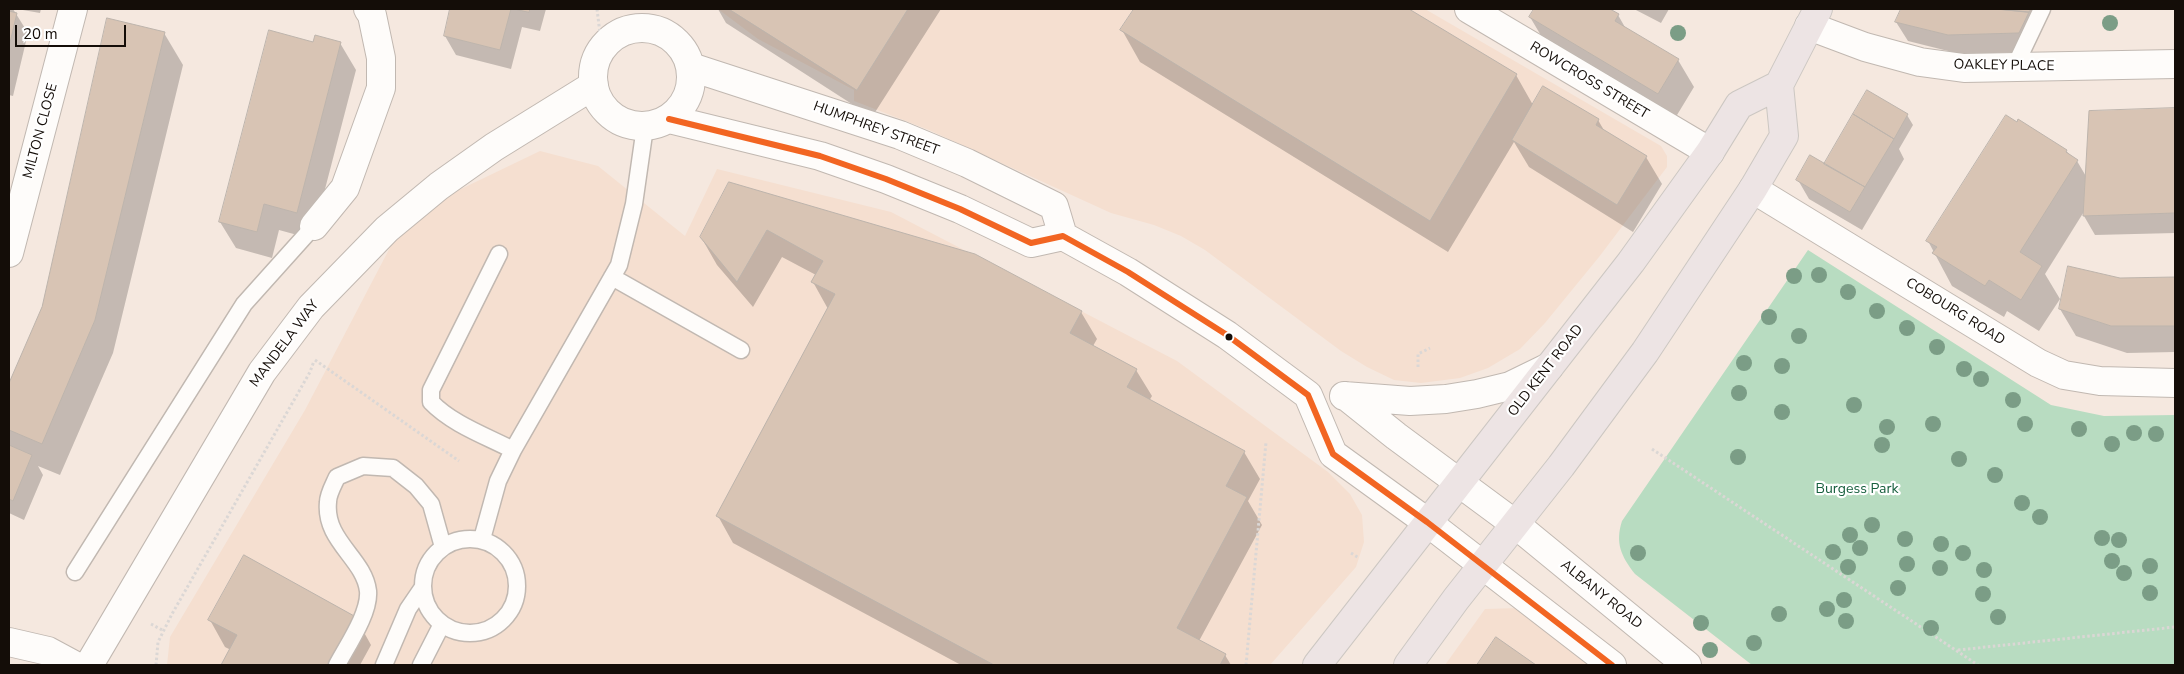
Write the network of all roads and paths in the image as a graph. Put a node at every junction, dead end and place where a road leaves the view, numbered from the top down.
1 (73, 9) edge
2 (368, 9) edge
3 (597, 9) edge
4 (2042, 9) edge
5 (1473, 10) edge
6 (1814, 18) edge
7 (664, 21) edge
8 (602, 50) junction
9 (2175, 64) edge
10 (691, 67) junction
11 (2014, 68) junction
12 (594, 85) junction
13 (1779, 85) junction
14 (657, 123) junction
15 (1710, 152) junction
16 (1752, 189) junction
17 (13, 217) edge
18 (314, 226) joint
19 (1064, 236) junction
20 (9, 253) edge
21 (499, 254) dead end
22 (612, 278) junction
23 (1430, 348) dead end
24 (742, 350) dead end
25 (315, 360) dead end
26 (1549, 367) junction
27 (310, 372) dead end
28 (1418, 376) dead end
29 (2175, 383) edge
30 (1308, 395) junction
31 (1346, 396) junction
32 (1266, 442) dead end
33 (1652, 449) dead end
34 (513, 450) junction
35 (459, 461) dead end
36 (1460, 481) junction
37 (1427, 522) junction
38 (1515, 524) junction
39 (482, 539) junction
40 (443, 547) junction
41 (1482, 566) junction
42 (75, 572) dead end
43 (423, 587) junction
44 (148, 622) dead end
45 (442, 624) junction
46 (2175, 626) edge
47 (164, 631) junction
48 (9, 642) edge
49 (1957, 650) junction
50 (74, 665) edge
51 (89, 665) edge
52 (156, 665) edge
53 (337, 665) edge
54 (384, 665) edge
55 (421, 665) edge
56 (1246, 665) edge
57 (1317, 665) edge
58 (1408, 665) edge
59 (1612, 665) edge
60 (1687, 665) edge
61 (1978, 665) edge

1 - 17 main road, MILTON CLOSE
2 - 18 main road
3 - 8 path
4 - 11 lane
5 - 15 main road, ROWCROSS STREET
6 - 11 main road, OAKLEY PLACE
6 - 13 highway
7 - 8 main road
7 - 10 main road
8 - 12 main road
9 - 11 main road, OAKLEY PLACE
10 - 14 main road
10 - 19 main road, HUMPHREY STREET
12 - 14 main road
12 - 51 main road, MANDELA WAY
13 - 15 highway, OLD KENT ROAD
13 - 16 highway
14 - 19 main road
14 - 22 lane
15 - 26 highway, OLD KENT ROAD
16 - 29 main road, COBOURG ROAD
16 - 38 highway
17 - 20 main road, MILTON CLOSE
18 - 42 lane
19 - 30 main road
21 - 34 lane
22 - 24 lane
22 - 34 lane
23 - 28 path
25 - 35 path
26 - 31 main road
26 - 36 highway, OLD KENT ROAD
27 - 47 path
30 - 31 main road
30 - 37 main road
31 - 36 main road
32 - 56 path
33 - 49 path
34 - 39 lane
36 - 37 highway, OLD KENT ROAD
36 - 38 main road
37 - 41 main road
37 - 57 highway, OLD KENT ROAD
38 - 41 highway
38 - 60 main road, ALBANY ROAD
39 - 40 lane
39 - 45 lane
40 - 43 lane
40 - 53 lane
41 - 58 highway
41 - 59 main road
43 - 45 lane
43 - 54 lane
44 - 47 path
45 - 55 lane
46 - 49 path
47 - 52 path
48 - 50 main road
49 - 61 path

